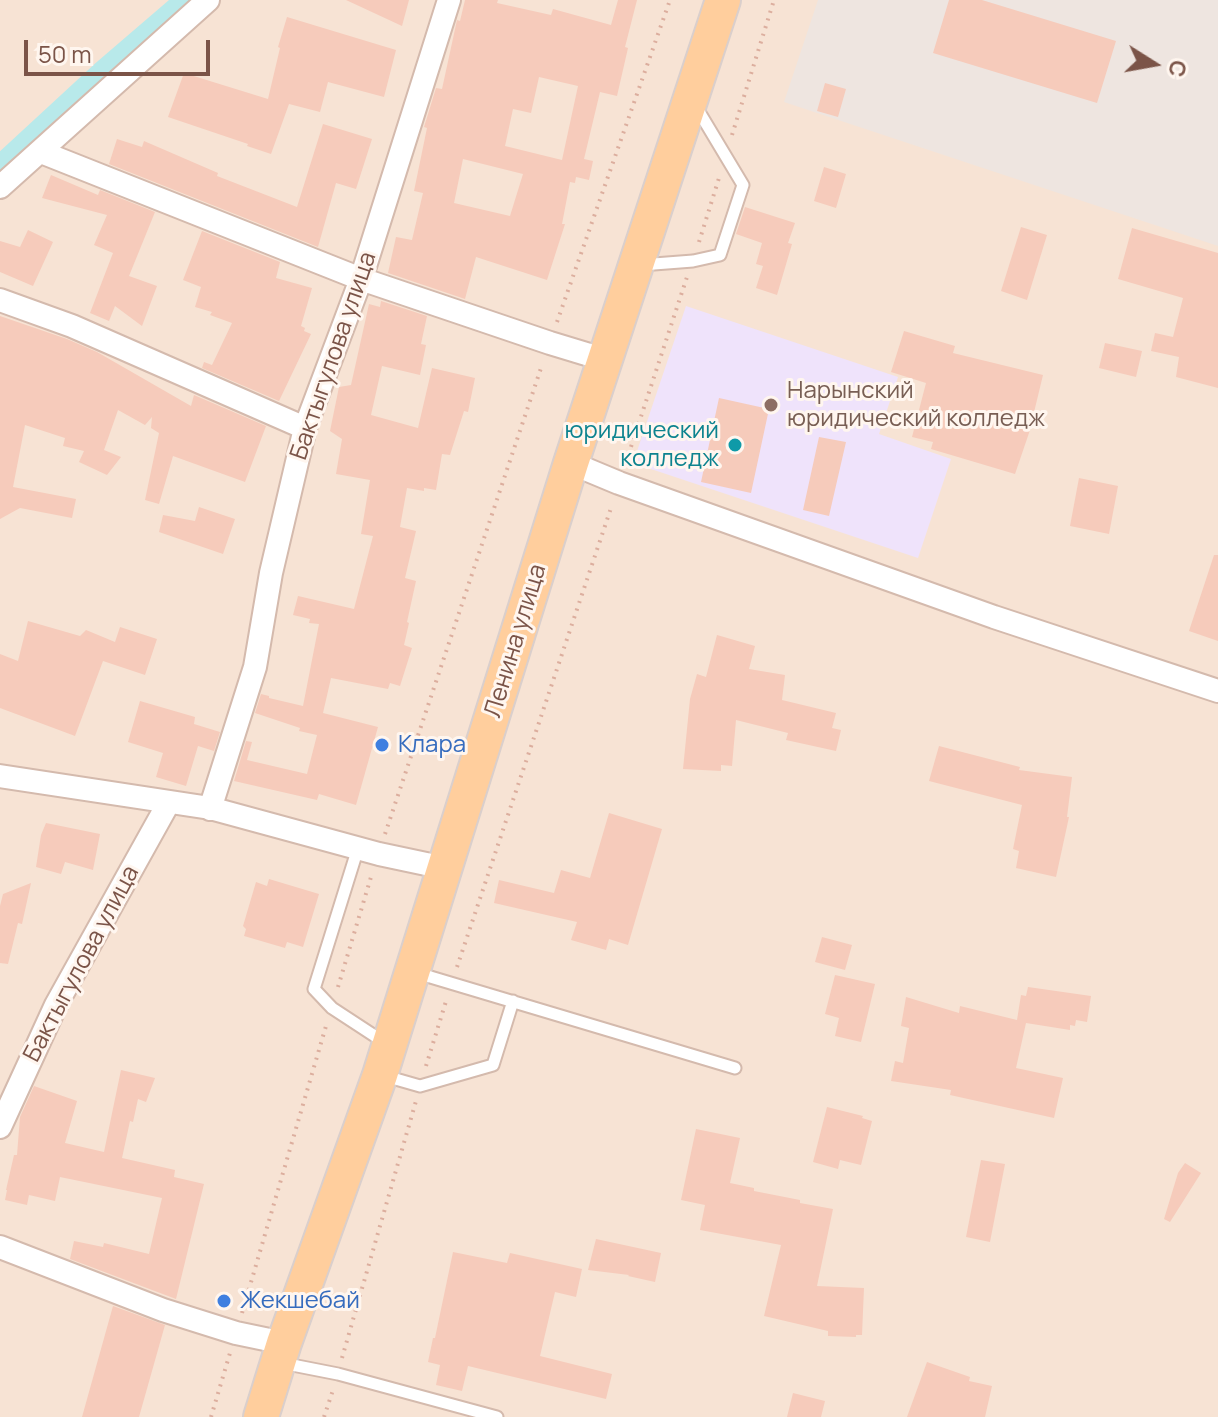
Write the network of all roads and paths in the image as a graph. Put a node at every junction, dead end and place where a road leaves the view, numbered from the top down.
1 (208, 0) edge
2 (449, 0) edge
3 (670, 0) edge
4 (723, 0) edge
5 (774, 0) edge
6 (691, 98) junction
7 (41, 152) junction
8 (726, 156) junction
9 (0, 187) edge
10 (693, 261) junction
11 (637, 265) junction
12 (361, 279) junction
13 (0, 300) edge
14 (550, 343) junction
15 (606, 360) junction
16 (305, 428) junction
17 (571, 463) junction
18 (619, 483) junction
19 (1218, 691) edge
20 (0, 776) edge
21 (169, 802) junction
22 (210, 809) junction
23 (369, 851) junction
24 (445, 868) junction
25 (412, 972) junction
26 (452, 984) junction
27 (513, 1001) junction
28 (332, 1008) junction
29 (385, 1060) junction
30 (735, 1068) dead end
31 (420, 1086) junction
32 (0, 1127) edge
33 (0, 1247) edge
34 (236, 1333) junction
35 (281, 1353) junction
36 (338, 1374) junction
37 (211, 1417) edge
38 (261, 1417) edge
39 (324, 1417) edge
40 (497, 1417) edge

1 - 7 street
2 - 12 street, Бактыгулова улица
3 - 14 path
4 - 6 main road, Ленина улица
5 - 8 path
6 - 8 lane
6 - 11 main road, Ленина улица
7 - 9 street
7 - 12 street
8 - 10 path
8 - 10 lane
10 - 11 lane
10 - 18 path
11 - 15 main road, Ленина улица
12 - 14 street
12 - 16 street, Бактыгулова улица
13 - 16 street
14 - 15 street
14 - 23 path
15 - 17 main road, Ленина улица
16 - 22 street, Бактыгулова улица
17 - 18 street
17 - 24 main road, Ленина улица
18 - 19 street
18 - 26 path
20 - 21 street
21 - 22 street
21 - 32 street, Бактыгулова улица
22 - 23 street
23 - 24 street
23 - 28 path
23 - 28 lane
24 - 25 main road, Ленина улица
25 - 26 lane
25 - 29 main road, Ленина улица
26 - 27 lane
26 - 31 path
27 - 30 lane
27 - 31 lane
28 - 29 lane
28 - 34 path
29 - 31 lane
29 - 35 main road, Ленина улица
31 - 36 path
33 - 34 street
34 - 35 street
34 - 37 path
35 - 36 lane
35 - 38 main road, Ленина улица
36 - 39 path
36 - 40 lane

